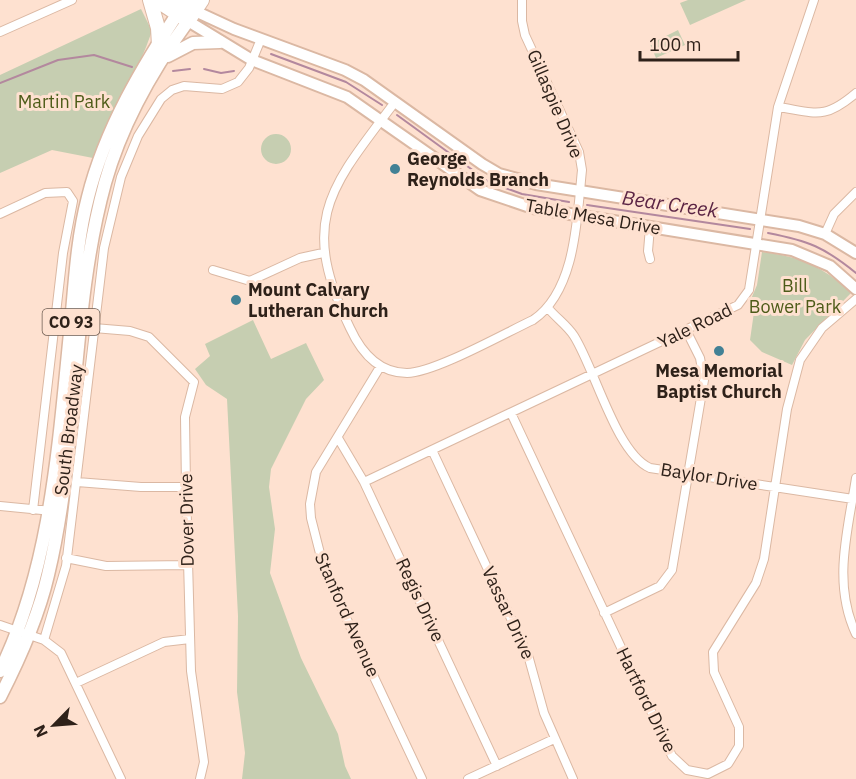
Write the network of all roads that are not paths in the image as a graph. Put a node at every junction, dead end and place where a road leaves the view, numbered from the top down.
1 (72, 0) edge
2 (150, 0) edge
3 (156, 0) edge
4 (522, 0) edge
5 (814, 0) edge
6 (187, 7) edge
7 (0, 32) edge
8 (261, 39) junction
9 (220, 42) junction
10 (159, 45) junction
11 (164, 59) junction
12 (252, 60) junction
13 (856, 93) edge
14 (395, 102) junction
15 (778, 107) junction
16 (381, 120) junction
17 (580, 190) junction
18 (856, 192) edge
19 (0, 214) edge
20 (576, 215) junction
21 (760, 219) junction
22 (650, 227) junction
23 (825, 234) junction
24 (756, 243) junction
25 (323, 253) junction
26 (856, 253) edge
27 (650, 259) dead end
28 (213, 270) dead end
29 (856, 289) edge
30 (856, 299) edge
31 (548, 308) junction
32 (94, 327) junction
33 (686, 330) junction
34 (380, 367) junction
35 (593, 374) junction
36 (511, 413) junction
37 (338, 438) junction
38 (432, 450) junction
39 (690, 473) junction
40 (856, 478) edge
41 (77, 482) junction
42 (364, 482) junction
43 (186, 487) junction
44 (775, 487) junction
45 (853, 499) junction
46 (0, 506) edge
47 (33, 510) junction
48 (53, 512) junction
49 (66, 558) junction
50 (188, 565) junction
51 (604, 613) junction
52 (0, 625) edge
53 (24, 634) junction
54 (856, 634) edge
55 (190, 639) junction
56 (44, 640) junction
57 (0, 671) edge
58 (76, 683) junction
59 (0, 697) edge
60 (554, 739) junction
61 (497, 766) junction
62 (121, 779) edge
63 (200, 779) edge
64 (422, 779) edge
65 (468, 779) edge
66 (573, 779) edge

1 - 7 street
2 - 10 highway
3 - 6 highway, Table Mesa Drive
4 - 17 street, Gillaspie Drive
5 - 15 street, Yale Road
6 - 8 street, Table Mesa Drive
6 - 9 street, Table Mesa Drive
6 - 10 main road, South Broadway / CO 93
6 - 11 main road, South Broadway / CO 93
8 - 12 street
8 - 14 street, Table Mesa Drive
9 - 11 main road
9 - 12 street, Table Mesa Drive
10 - 48 main road, South Broadway / CO 93
11 - 48 main road, South Broadway / CO 93
12 - 16 street, Table Mesa Drive
12 - 32 street
13 - 15 street
14 - 16 street
14 - 17 street, Table Mesa Drive
15 - 21 street, Yale Road
16 - 20 street, Table Mesa Drive
16 - 25 street
17 - 20 street, Gillaspie Drive
17 - 21 street, Table Mesa Drive
18 - 23 street
19 - 47 street
20 - 22 street, Table Mesa Drive
20 - 31 street, Gillaspie Drive
21 - 23 street, Table Mesa Drive
21 - 24 street, Yale Road
22 - 24 street, Table Mesa Drive
22 - 27 street
23 - 26 street, Table Mesa Drive
24 - 29 street, Table Mesa Drive
24 - 33 street, Yale Road
25 - 28 street
25 - 34 street
30 - 44 street, Hartford Drive
31 - 34 street, Gillaspie Drive
31 - 35 street, Baylor Drive
32 - 41 street
32 - 43 street, Dover Drive
33 - 35 street, Yale Road
33 - 39 street
34 - 37 street, Stanford Avenue
35 - 36 street, Yale Road
35 - 39 street, Baylor Drive
36 - 38 street, Yale Road
36 - 51 street, Hartford Drive
37 - 42 street, Regis Drive
37 - 64 street, Stanford Avenue
38 - 42 street, Yale Road
38 - 60 street, Vassar Drive
39 - 44 street, Baylor Drive
39 - 51 street
40 - 45 street
41 - 43 street
41 - 49 street
42 - 61 street, Regis Drive
43 - 50 street, Dover Drive
44 - 45 street, Baylor Drive
44 - 51 street, Hartford Drive
45 - 54 street
46 - 47 street
47 - 48 street
48 - 53 main road, South Broadway / CO 93
49 - 50 street
49 - 56 street
50 - 55 street, Dover Drive
52 - 53 street
53 - 56 street
53 - 57 main road, South Broadway / CO 93
53 - 59 main road, South Broadway / CO 93
55 - 58 street
55 - 63 street, Dover Drive
56 - 58 street
58 - 62 street
60 - 61 street
60 - 66 street, Vassar Drive
61 - 65 street

